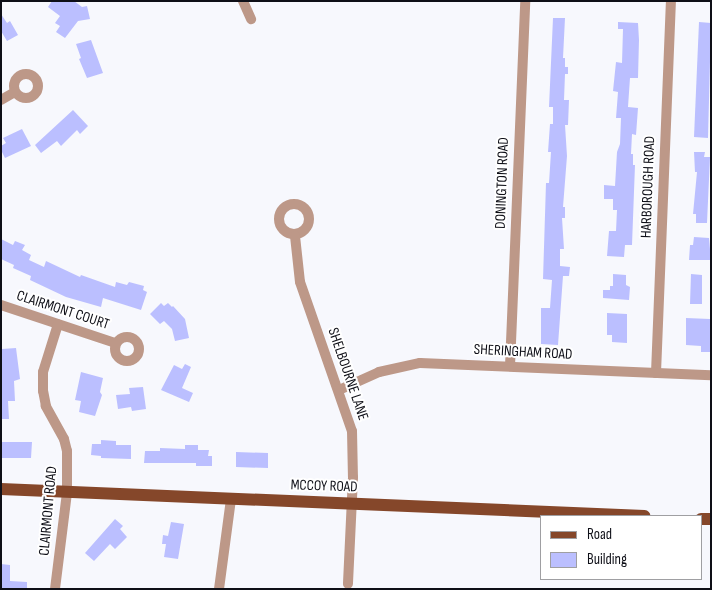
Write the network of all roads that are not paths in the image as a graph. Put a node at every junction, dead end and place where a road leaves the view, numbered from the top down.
1 (243, 1) edge
2 (525, 1) edge
3 (671, 1) edge
4 (251, 20) dead end
5 (15, 92) dead end
6 (1, 100) edge
7 (294, 236) dead end
8 (1, 305) edge
9 (58, 324) junction
10 (116, 343) dead end
11 (510, 366) junction
12 (656, 373) junction
13 (711, 375) edge
14 (339, 390) junction
15 (1, 489) edge
16 (67, 492) junction
17 (231, 499) junction
18 (352, 504) junction
19 (620, 515) edge
20 (348, 584) dead end
21 (56, 589) edge
22 (219, 589) edge

1 - 4 street
2 - 11 street, DONINGTON ROAD
3 - 12 street, HARBOROUGH ROAD
5 - 6 street
7 - 14 street, SHELBOURNE LANE
8 - 9 street, CLAIRMONT COURT
9 - 10 street, CLAIRMONT COURT
9 - 16 street, CLAIRMONT ROAD
11 - 12 street, SHERINGHAM ROAD
11 - 14 street, SHERINGHAM ROAD
12 - 13 street, SHERINGHAM ROAD
14 - 18 street, SHELBOURNE LANE
15 - 16 main road, MCCOY ROAD
16 - 17 main road, MCCOY ROAD
16 - 21 street, CLAIRMONT ROAD
17 - 18 main road, MCCOY ROAD
17 - 22 street
18 - 19 main road, MCCOY ROAD
18 - 20 street, SHELBOURNE LANE

